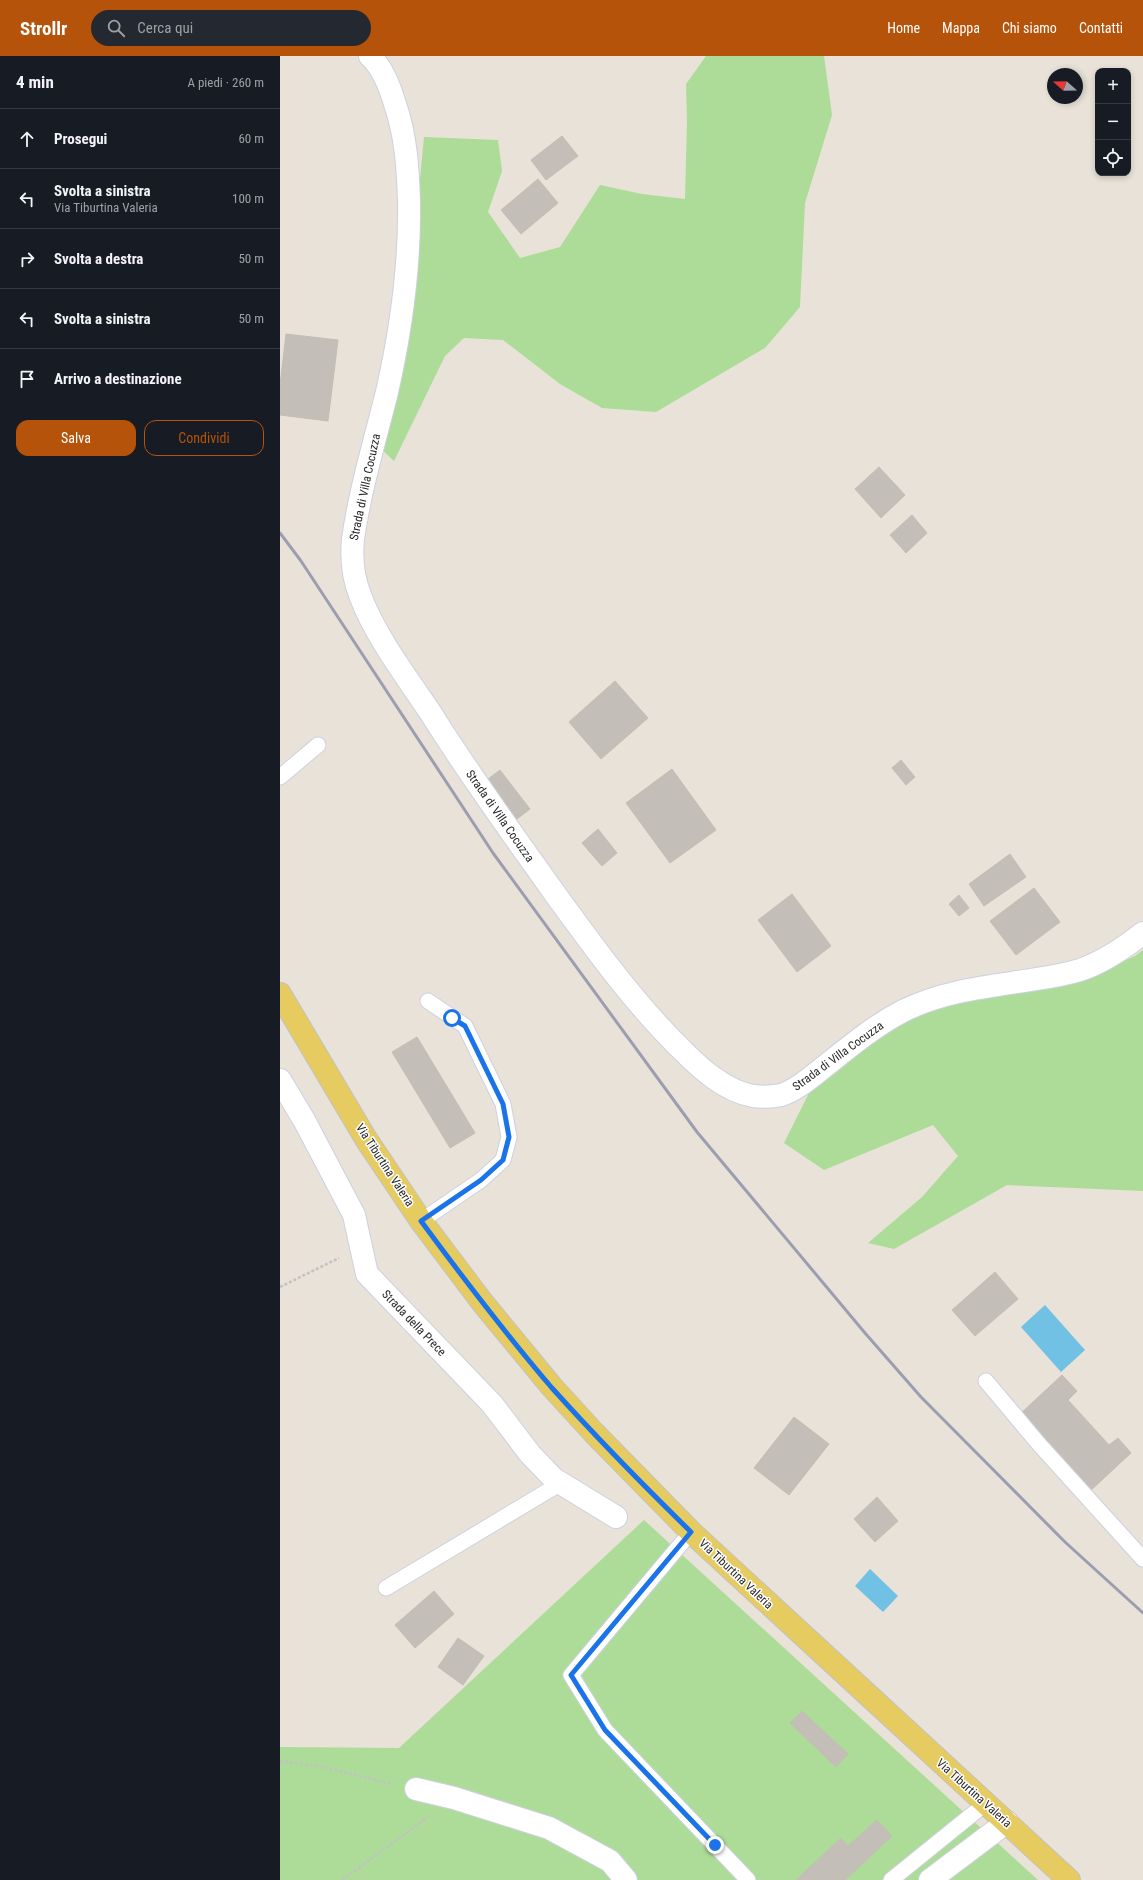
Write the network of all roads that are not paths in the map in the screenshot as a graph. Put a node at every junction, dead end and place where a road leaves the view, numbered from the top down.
1 (370, 56) edge
2 (318, 745) dead end
3 (280, 777) edge
4 (1143, 933) edge
5 (280, 994) edge
6 (428, 1001) dead end
7 (280, 1080) edge
8 (421, 1221) junction
9 (986, 1381) dead end
10 (561, 1483) junction
11 (616, 1517) dead end
12 (691, 1532) junction
13 (1143, 1559) edge
14 (386, 1588) dead end
15 (416, 1789) road end
16 (985, 1804) junction
17 (1007, 1822) junction
18 (626, 1880) edge
19 (748, 1880) edge
20 (891, 1880) edge
21 (930, 1880) edge
22 (1069, 1880) edge

1 - 4 street, Strada di Villa Cocuzza
2 - 3 lane
5 - 8 main road, Via Tiburtina Valeria
6 - 8 lane
7 - 10 street, Strada della Prece
8 - 12 main road, Via Tiburtina Valeria
9 - 13 lane
10 - 11 street, Strada della Prece
10 - 14 lane
12 - 16 main road, Via Tiburtina Valeria
12 - 19 lane
15 - 18 street
16 - 17 main road, Via Tiburtina Valeria
16 - 20 lane
17 - 21 street
17 - 22 main road, Via Tiburtina Valeria

